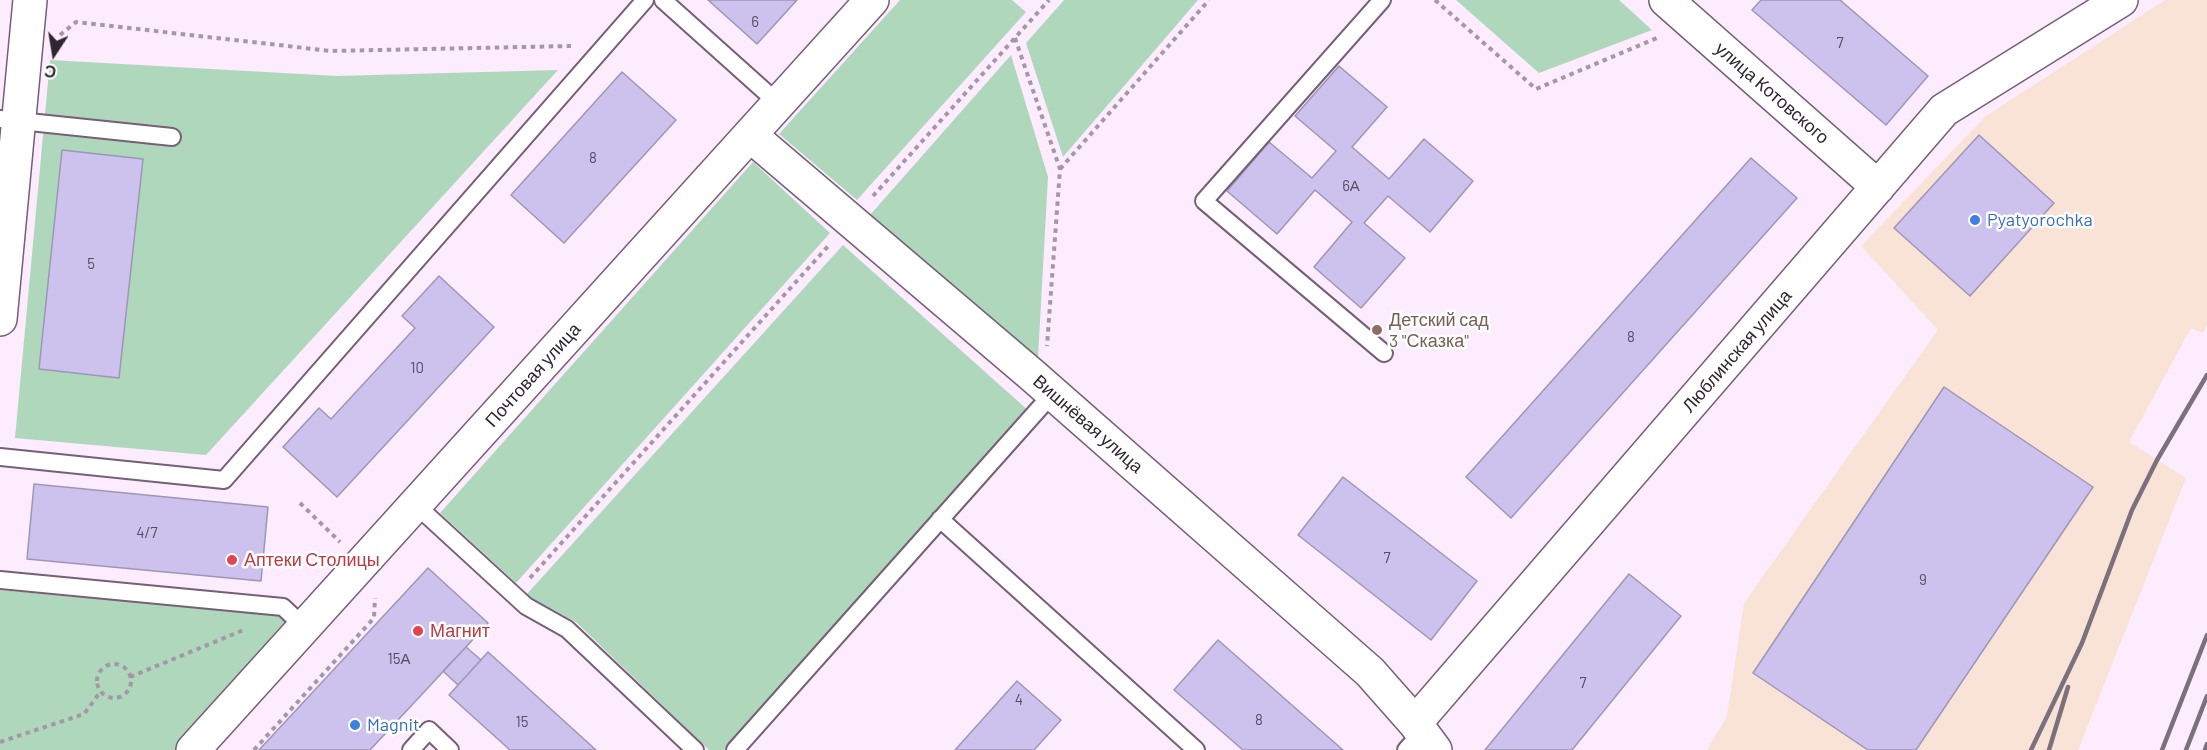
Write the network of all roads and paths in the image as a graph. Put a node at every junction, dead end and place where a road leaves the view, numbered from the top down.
1 (645, 0) edge
2 (663, 0) edge
3 (872, 0) edge
4 (1048, 0) edge
5 (1209, 0) edge
6 (1382, 0) edge
7 (1435, 0) edge
8 (1666, 0) edge
9 (2121, 0) edge
10 (21, 13) edge
11 (1692, 23) junction
12 (1015, 38) junction
13 (605, 45) junction
14 (779, 104) junction
15 (9, 120) edge
16 (750, 135) junction
17 (172, 137) dead end
18 (1060, 169) junction
19 (1878, 187) junction
20 (851, 221) junction
21 (0, 319) edge
22 (1384, 353) dead end
23 (1048, 389) junction
24 (0, 457) edge
25 (416, 504) junction
26 (940, 519) junction
27 (0, 580) edge
28 (380, 593) dead end
29 (515, 595) junction
30 (252, 604) junction
31 (304, 627) junction
32 (130, 677) junction
33 (101, 691) junction
34 (1419, 739) edge
35 (0, 742) edge
36 (194, 750) edge
37 (254, 750) edge
38 (411, 750) edge
39 (450, 750) edge
40 (695, 750) edge
41 (735, 750) edge
42 (1196, 750) edge

1 - 13 lane
2 - 14 lane
3 - 14 street, Почтовая улица
4 - 12 path
5 - 18 path
6 - 22 lane
7 - 11 path
8 - 11 street, улица Котовского
9 - 19 street, Люблинская улица
10 - 13 path
10 - 15 street
11 - 19 street, улица Котовского
12 - 18 path
12 - 20 path
13 - 24 lane
14 - 16 street, Почтовая улица
15 - 17 lane
15 - 21 street
16 - 20 street, Вишнёвая улица
16 - 25 street, Почтовая улица
18 - 23 path
19 - 34 street, Люблинская улица
20 - 23 street, Вишнёвая улица
20 - 29 path
23 - 26 lane
23 - 34 street, Вишнёвая улица
25 - 29 lane
25 - 31 street, Почтовая улица
26 - 41 lane
26 - 42 lane
27 - 30 lane
28 - 37 path
29 - 40 lane
30 - 31 lane
30 - 32 path
31 - 36 street, Почтовая улица
32 - 33 path
32 - 33 path
33 - 35 path
38 - 39 lane

